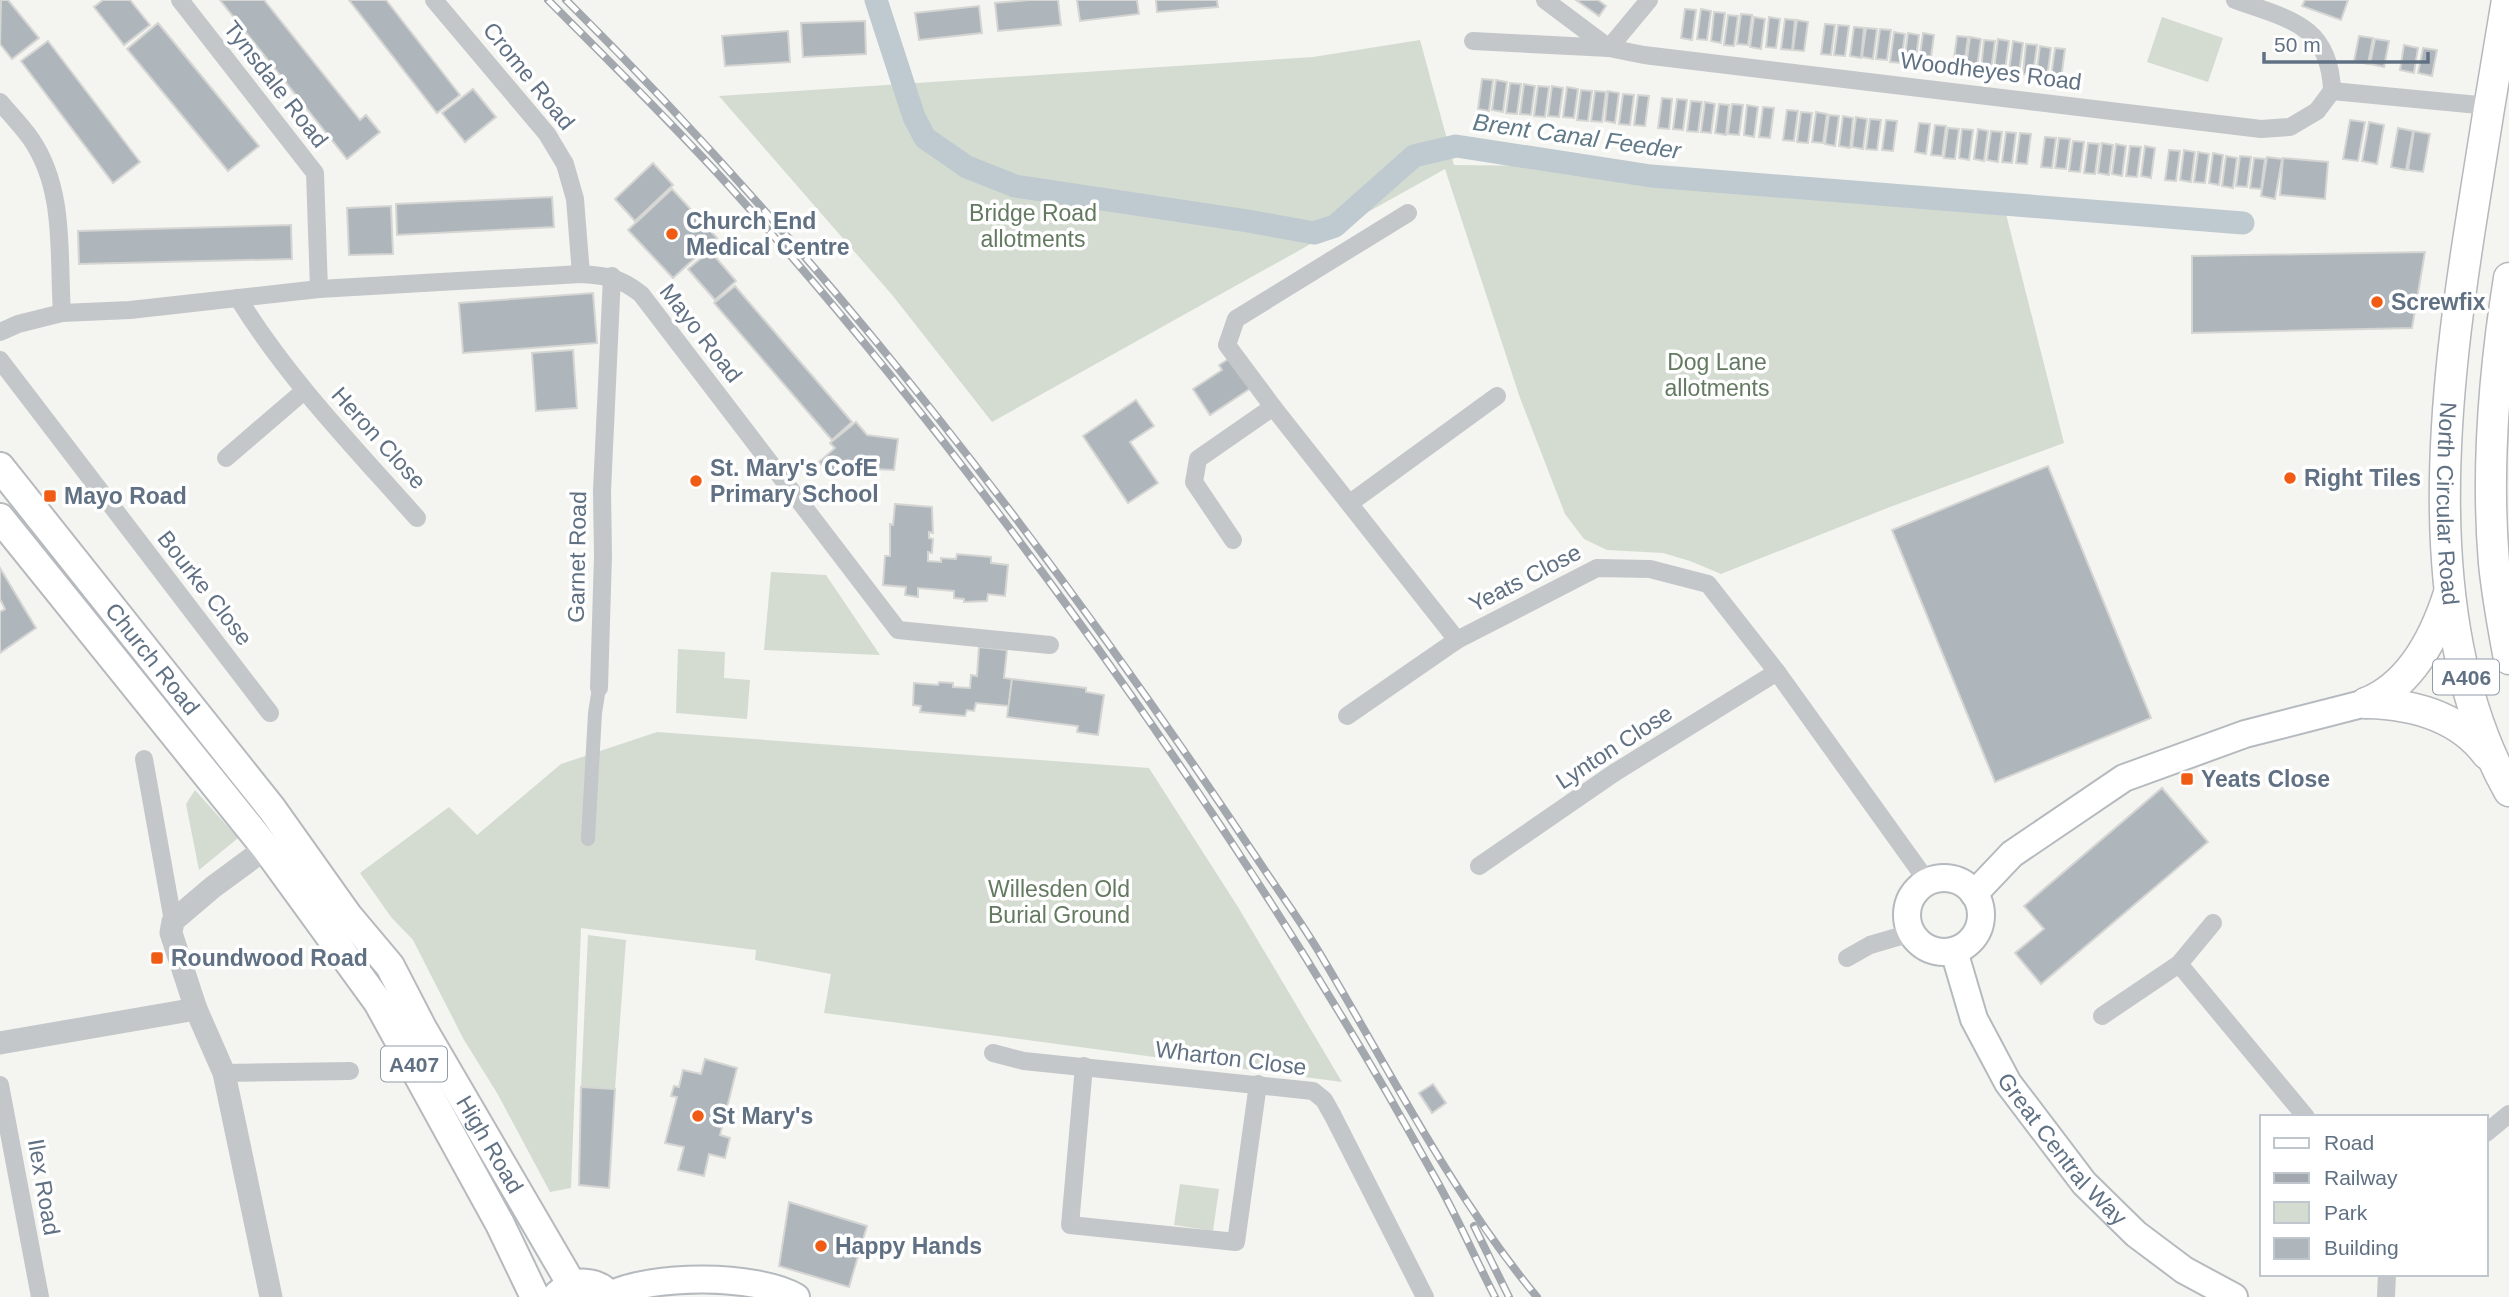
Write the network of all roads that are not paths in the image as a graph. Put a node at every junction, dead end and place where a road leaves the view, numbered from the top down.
1 (180, 0) edge
2 (434, 0) edge
3 (1545, 0) edge
4 (1648, 0) edge
5 (2235, 0) edge
6 (2507, 0) edge
7 (1474, 41) dead end
8 (1609, 48) junction
9 (2332, 91) junction
10 (0, 102) edge
11 (2489, 106) junction
12 (1408, 214) dead end
13 (581, 274) junction
14 (612, 276) junction
15 (2509, 278) edge
16 (318, 289) junction
17 (238, 298) junction
18 (62, 313) junction
19 (0, 331) edge
20 (0, 360) edge
21 (304, 391) junction
22 (1497, 396) dead end
23 (1273, 407) junction
24 (226, 458) dead end
25 (0, 467) edge
26 (1350, 503) junction
27 (0, 518) edge
28 (417, 518) dead end
29 (1233, 540) dead end
30 (2451, 590) junction
31 (1457, 640) junction
32 (1050, 645) dead end
33 (2509, 659) edge
34 (1777, 672) junction
35 (599, 688) joint
36 (2366, 703) junction
37 (270, 713) dead end
38 (1347, 716) dead end
39 (144, 759) dead end
40 (2493, 762) junction
41 (2509, 791) edge
42 (277, 839) junction
43 (588, 839) dead end
44 (1479, 866) dead end
45 (1927, 881) junction
46 (1974, 894) junction
47 (173, 921) junction
48 (2213, 923) dead end
49 (1911, 933) junction
50 (1954, 951) junction
51 (1847, 958) dead end
52 (2179, 964) junction
53 (196, 1010) junction
54 (2102, 1016) dead end
55 (0, 1043) edge
56 (993, 1053) dead end
57 (1084, 1066) junction
58 (350, 1071) dead end
59 (224, 1073) junction
60 (1258, 1084) junction
61 (0, 1085) edge
62 (2509, 1114) edge
63 (2304, 1115) edge
64 (2488, 1131) edge
65 (2387, 1276) edge
66 (564, 1291) edge
67 (611, 1296) edge
68 (40, 1297) edge
69 (271, 1297) edge
70 (535, 1297) edge
71 (796, 1297) edge
72 (1425, 1297) edge
73 (2234, 1297) edge
74 (2386, 1297) edge

1 - 16 street, Tynsdale Road
2 - 13 street, Crome Road
3 - 8 street
4 - 8 street
5 - 9 street
6 - 11 highway, North Circular Road / A406
7 - 8 street, Woodheyes Road
8 - 9 street, Woodheyes Road
9 - 11 street
10 - 18 street
11 - 30 highway, North Circular Road / A406
12 - 23 street, Yeats Close
13 - 14 street, Mayo Road
13 - 16 street, Mayo Road
14 - 32 street, Mayo Road
14 - 35 street, Garnet Road
15 - 33 highway, North Circular Road / A406
16 - 17 street, Mayo Road
17 - 18 street, Mayo Road
17 - 21 street, Heron Close
18 - 19 street, Mayo Road
20 - 37 street, Bourke Close
21 - 24 street, Heron Close
21 - 28 street, Heron Close
22 - 26 street
23 - 26 street, Yeats Close
23 - 29 street
25 - 42 main road, Church Road / A407
26 - 31 street, Yeats Close
27 - 42 main road, Church Road / A407
30 - 36 highway
30 - 40 highway, North Circular Road / A406
31 - 34 street, Yeats Close
31 - 38 street, Yeats Close
34 - 44 street, Lynton Close
34 - 45 street, Yeats Close
35 - 43 street, Garnet Road
36 - 40 highway
36 - 46 main road
39 - 47 street
40 - 41 highway, North Circular Road / A406
42 - 47 street
42 - 66 main road, High Road / A407
42 - 70 main road, High Road / A407
45 - 46 main road
45 - 49 main road
46 - 50 main road
47 - 53 street
48 - 52 street
49 - 50 main road
49 - 51 street
50 - 73 main road, Great Central Way
52 - 54 street
52 - 63 street
53 - 55 street
53 - 59 street
56 - 57 street, Wharton Close
57 - 60 street, Wharton Close
57 - 60 street
58 - 59 street
59 - 69 street
60 - 72 street, Wharton Close
61 - 68 street, Ilex Road
62 - 64 street
65 - 74 street
66 - 67 main road, High Road / A407
67 - 71 main road

